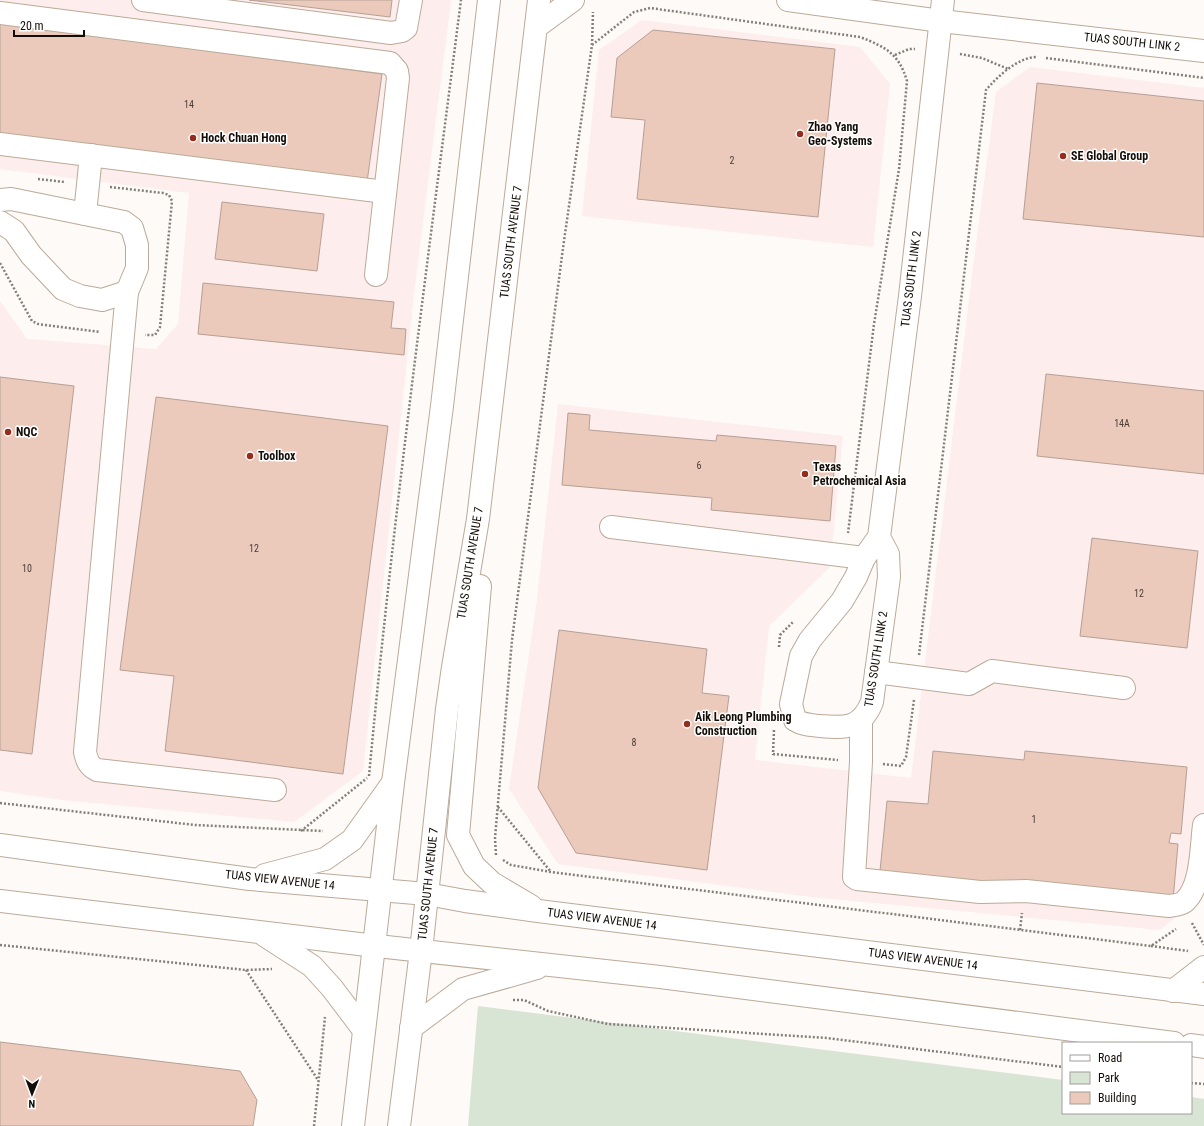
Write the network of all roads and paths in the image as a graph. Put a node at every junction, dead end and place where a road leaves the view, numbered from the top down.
1 (143, 0) edge
2 (411, 0) edge
3 (461, 0) edge
4 (489, 0) edge
5 (539, 0) edge
6 (574, 0) edge
7 (788, 0) edge
8 (594, 8) dead end
9 (942, 10) edge
10 (0, 13) edge
11 (536, 27) junction
12 (592, 45) junction
13 (1204, 51) edge
14 (1204, 78) edge
15 (0, 144) edge
16 (91, 155) junction
17 (37, 179) dead end
18 (88, 184) junction
19 (385, 192) junction
20 (0, 200) edge
21 (85, 214) junction
22 (0, 222) edge
23 (376, 275) dead end
24 (127, 292) junction
25 (478, 519) junction
26 (611, 527) dead end
27 (880, 537) junction
28 (855, 556) junction
29 (797, 618) dead end
30 (779, 650) dead end
31 (876, 672) junction
32 (916, 677) junction
33 (1124, 688) dead end
34 (861, 720) junction
35 (775, 722) dead end
36 (861, 762) junction
37 (369, 776) junction
38 (368, 781) dead end
39 (393, 783) junction
40 (275, 790) dead end
41 (0, 803) edge
42 (498, 807) junction
43 (1204, 825) edge
44 (301, 831) junction
45 (330, 831) dead end
46 (0, 844) edge
47 (551, 872) junction
48 (250, 878) junction
49 (381, 890) junction
50 (427, 894) junction
51 (0, 901) edge
52 (538, 911) junction
53 (1190, 919) dead end
54 (1021, 922) dead end
55 (1178, 928) dead end
56 (1020, 930) junction
57 (260, 932) junction
58 (0, 945) edge
59 (1204, 945) edge
60 (375, 946) junction
61 (1151, 946) junction
62 (421, 951) junction
63 (1189, 951) dead end
64 (550, 964) junction
65 (1204, 967) edge
66 (275, 968) dead end
67 (246, 970) junction
68 (1173, 991) junction
69 (1204, 994) edge
70 (509, 1000) dead end
71 (325, 1012) dead end
72 (411, 1028) junction
73 (363, 1029) junction
74 (1166, 1042) edge
75 (1192, 1045) edge
76 (1204, 1047) edge
77 (1062, 1067) edge
78 (318, 1080) junction
79 (1192, 1083) edge
80 (1204, 1084) edge
81 (314, 1126) edge
82 (353, 1126) edge
83 (399, 1126) edge

1 - 2 street
3 - 37 path
4 - 39 street
5 - 11 street, TUAS SOUTH AVENUE 7
6 - 11 street
7 - 9 street, TUAS SOUTH LINK 2
8 - 12 path
9 - 13 street, TUAS SOUTH LINK 2
9 - 27 street, TUAS SOUTH LINK 2
10 - 19 street
11 - 25 street, TUAS SOUTH AVENUE 7
12 - 28 path
12 - 42 path
14 - 32 path
15 - 16 street
16 - 18 street
16 - 19 street
17 - 18 path
18 - 21 street
19 - 23 street
20 - 21 street
21 - 24 street
22 - 24 street
24 - 40 street
25 - 50 street, TUAS SOUTH AVENUE 7
25 - 52 street
26 - 28 street
27 - 28 street, TUAS SOUTH LINK 2
27 - 31 street, TUAS SOUTH LINK 2
28 - 34 street, TUAS SOUTH LINK 2
29 - 30 path
31 - 32 street
31 - 34 street, TUAS SOUTH LINK 2
32 - 33 street
32 - 36 path
34 - 36 street
35 - 36 path
36 - 43 street
37 - 38 path
37 - 44 path
39 - 48 street
39 - 49 street
41 - 44 path
42 - 47 path
42 - 47 path
44 - 45 path
46 - 48 street, TUAS VIEW AVENUE 14
47 - 56 path
48 - 49 street, TUAS VIEW AVENUE 14
49 - 50 street, TUAS VIEW AVENUE 14
49 - 60 street
50 - 52 street, TUAS VIEW AVENUE 14
50 - 62 street, TUAS SOUTH AVENUE 7
51 - 57 street
52 - 68 street, TUAS VIEW AVENUE 14
53 - 59 path
54 - 56 path
55 - 61 path
56 - 61 path
57 - 60 street
57 - 73 street
58 - 67 path
60 - 62 street
60 - 73 street
61 - 63 path
62 - 64 street
62 - 72 street, TUAS SOUTH AVENUE 7
64 - 72 street
64 - 74 street
65 - 68 street
66 - 67 path
67 - 78 path
68 - 69 street, TUAS VIEW AVENUE 14
70 - 77 path
71 - 78 path
72 - 83 street, TUAS SOUTH AVENUE 7
73 - 82 street
75 - 76 street
78 - 81 path
79 - 80 path

